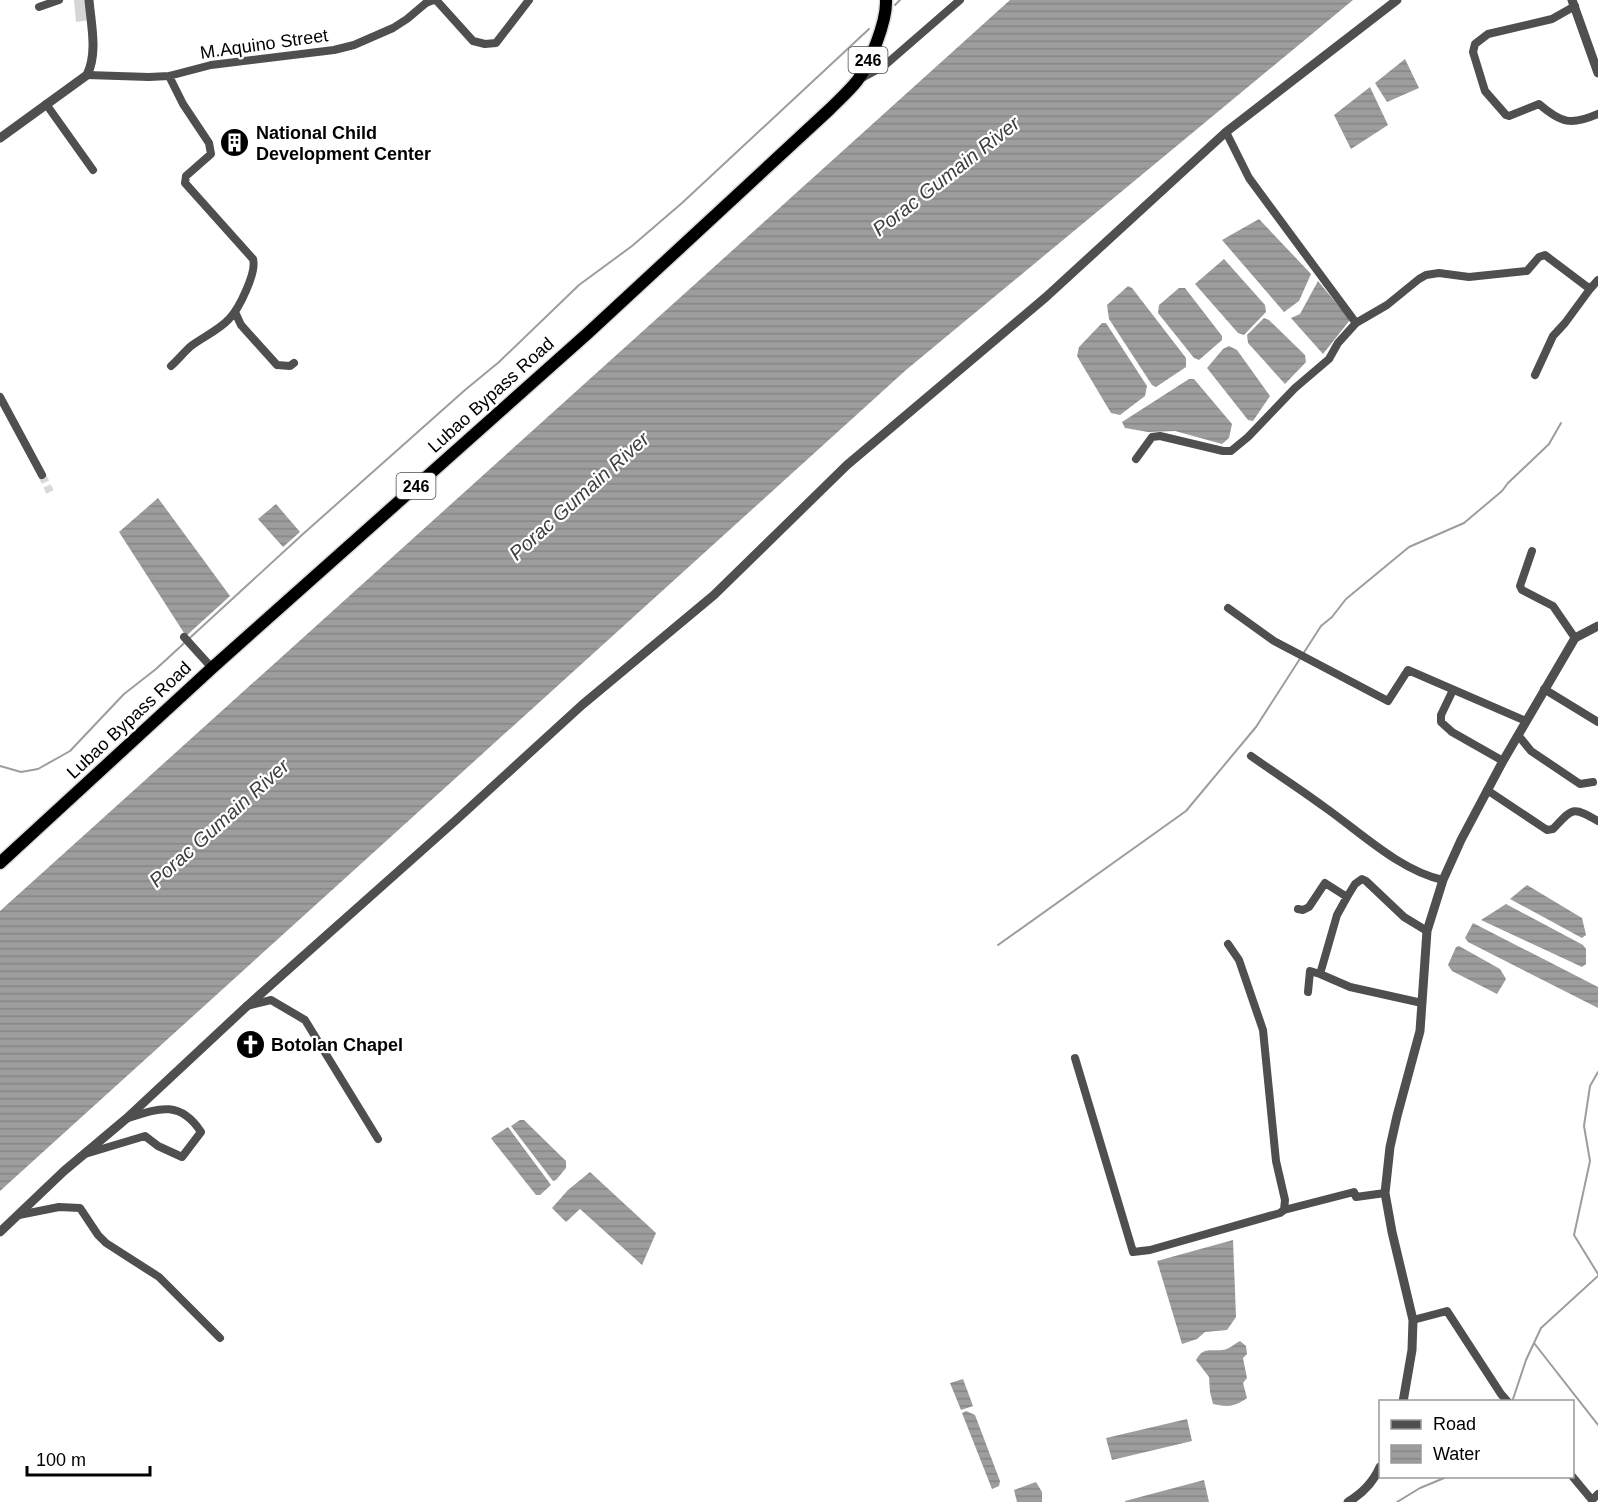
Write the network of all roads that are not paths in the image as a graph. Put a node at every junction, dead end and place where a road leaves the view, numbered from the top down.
1 (59, 0) edge
2 (89, 0) edge
3 (433, 0) edge
4 (529, 0) edge
5 (886, 0) edge
6 (960, 0) edge
7 (1397, 0) edge
8 (1574, 3) edge
9 (39, 7) dead end
10 (1598, 73) edge
11 (87, 75) junction
12 (169, 76) junction
13 (858, 80) junction
14 (46, 104) junction
15 (1598, 114) edge
16 (1226, 132) junction
17 (0, 138) edge
18 (93, 170) dead end
19 (1598, 280) edge
20 (1590, 289) junction
21 (235, 312) junction
22 (1356, 323) junction
23 (294, 363) dead end
24 (171, 366) dead end
25 (1535, 375) dead end
26 (0, 397) edge
27 (1136, 459) dead end
28 (42, 475) tunnel mouth
29 (1532, 551) dead end
30 (1228, 608) dead end
31 (1598, 626) edge
32 (1575, 638) junction
33 (187, 640) dead end
34 (212, 668) junction
35 (1544, 689) junction
36 (1453, 690) junction
37 (1527, 721) junction
38 (1598, 722) edge
39 (1518, 735) junction
40 (1251, 756) dead end
41 (1503, 762) junction
42 (1593, 782) dead end
43 (1487, 790) junction
44 (1598, 821) edge
45 (0, 862) edge
46 (1443, 880) junction
47 (1347, 897) junction
48 (1298, 909) dead end
49 (1427, 931) junction
50 (1228, 944) dead end
51 (1320, 974) junction
52 (1308, 993) dead end
53 (1422, 1003) junction
54 (246, 1007) junction
55 (1075, 1058) dead end
56 (127, 1118) junction
57 (378, 1139) dead end
58 (85, 1154) junction
59 (1385, 1193) junction
60 (1284, 1210) junction
61 (19, 1215) junction
62 (0, 1232) edge
63 (1413, 1320) junction
64 (220, 1338) dead end
65 (1403, 1400) edge
66 (1507, 1400) edge
67 (1379, 1469) edge
68 (1574, 1478) edge
69 (1594, 1499) edge
70 (1347, 1502) edge

1 - 9 street
2 - 11 street
3 - 4 street, M.Aquino Street
3 - 12 street, M.Aquino Street
5 - 13 highway, Lubao Bypass Road / 246
6 - 13 street
7 - 16 street
8 - 10 street
8 - 15 street
11 - 12 street, M.Aquino Street
11 - 14 street
12 - 21 street
13 - 34 highway, Lubao Bypass Road / 246
14 - 17 street
14 - 18 street
16 - 22 street
16 - 54 street
19 - 20 street
20 - 22 street
20 - 25 street
21 - 23 street
21 - 24 street
22 - 27 street
26 - 28 street
29 - 32 street
30 - 36 street
31 - 32 street
32 - 35 street
33 - 34 street
34 - 45 highway, Lubao Bypass Road / 246
35 - 37 street
35 - 38 street
36 - 37 street
36 - 41 street
37 - 39 street
39 - 41 street
39 - 42 street
40 - 46 street
41 - 43 street
43 - 44 street
43 - 46 street
46 - 49 street
47 - 48 street
47 - 49 street
47 - 51 street
49 - 53 street
50 - 60 street
51 - 52 street
51 - 53 street
53 - 59 street
54 - 56 street
54 - 57 street
55 - 60 street
56 - 58 street
56 - 58 street
58 - 61 street
59 - 60 street
59 - 63 street
61 - 62 street
61 - 64 street
63 - 65 street
63 - 66 street
67 - 70 street
68 - 69 street

